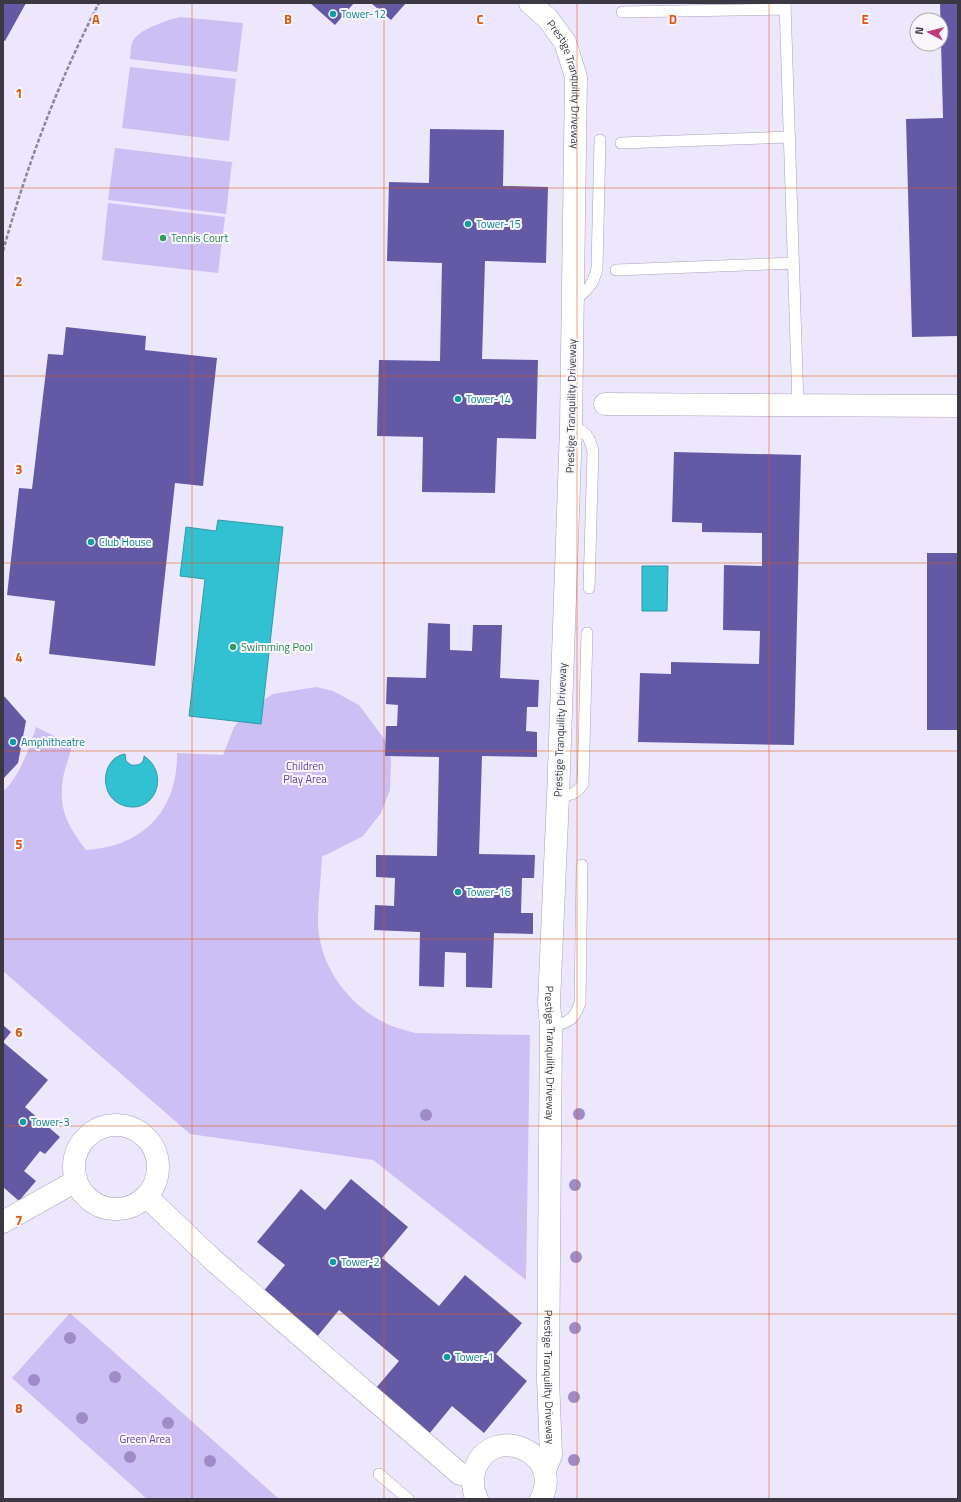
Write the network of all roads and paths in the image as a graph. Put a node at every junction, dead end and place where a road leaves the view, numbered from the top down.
1 (99, 3) edge
2 (530, 3) edge
3 (785, 6) edge
4 (622, 12) dead end
5 (790, 137) junction
6 (600, 140) dead end
7 (621, 143) dead end
8 (3, 251) edge
9 (794, 263) junction
10 (616, 270) dead end
11 (573, 300) junction
12 (605, 404) dead end
13 (798, 405) junction
14 (958, 406) edge
15 (571, 427) junction
16 (590, 588) dead end
17 (587, 633) dead end
18 (558, 797) junction
19 (582, 865) dead end
20 (551, 1026) junction
21 (76, 1181) junction
22 (146, 1196) junction
23 (3, 1222) edge
24 (544, 1470) junction
25 (379, 1474) dead end
26 (473, 1476) junction
27 (408, 1499) edge
28 (477, 1499) edge
29 (541, 1499) edge

1 - 8 path
2 - 11 street, Prestige Tranquility Driveway
3 - 4 lane
3 - 5 lane
5 - 7 lane
5 - 9 lane
6 - 11 lane
9 - 10 lane
9 - 13 lane
11 - 15 street, Prestige Tranquility Driveway
12 - 13 street
13 - 14 street
15 - 16 lane
15 - 18 street, Prestige Tranquility Driveway
17 - 18 lane
18 - 20 street, Prestige Tranquility Driveway
19 - 20 lane
20 - 24 street, Prestige Tranquility Driveway
21 - 22 street
21 - 22 street
21 - 23 street
22 - 26 street
24 - 26 street
24 - 29 street
25 - 27 lane
26 - 28 street

